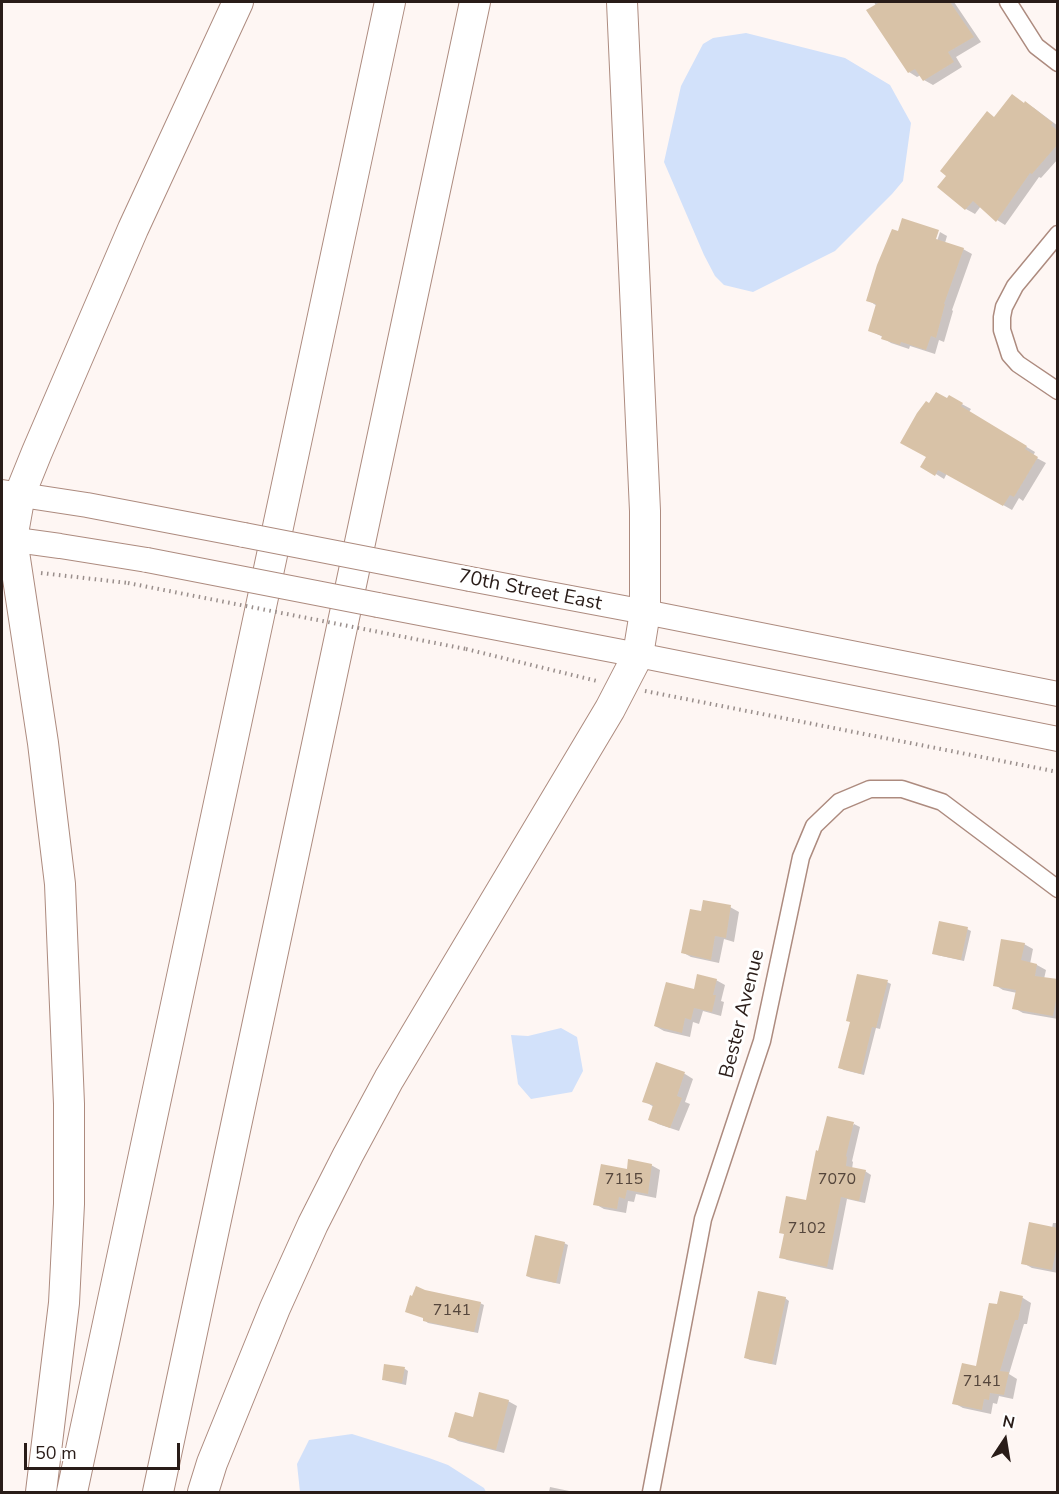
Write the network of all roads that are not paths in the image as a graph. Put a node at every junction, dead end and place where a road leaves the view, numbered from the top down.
1 (238, 2) edge
2 (390, 2) edge
3 (475, 2) edge
4 (622, 2) edge
5 (1008, 2) edge
6 (1058, 63) edge
7 (1058, 234) edge
8 (1058, 391) edge
9 (11, 493) edge
10 (7, 538) edge
11 (645, 612) junction
12 (638, 655) junction
13 (1058, 694) edge
14 (1058, 739) edge
15 (1058, 889) edge
16 (41, 1492) edge
17 (72, 1492) edge
18 (158, 1492) edge
19 (203, 1492) edge
20 (651, 1492) edge

1 - 9 highway
2 - 17 highway
3 - 18 highway
4 - 11 highway
5 - 6 street
7 - 8 street
9 - 10 highway
9 - 11 main road, 70th Street East, bridge
10 - 12 main road, bridge
10 - 16 highway
11 - 12 highway
11 - 13 main road, 70th Street East
12 - 14 main road
12 - 19 highway
15 - 20 street, Bester Avenue

